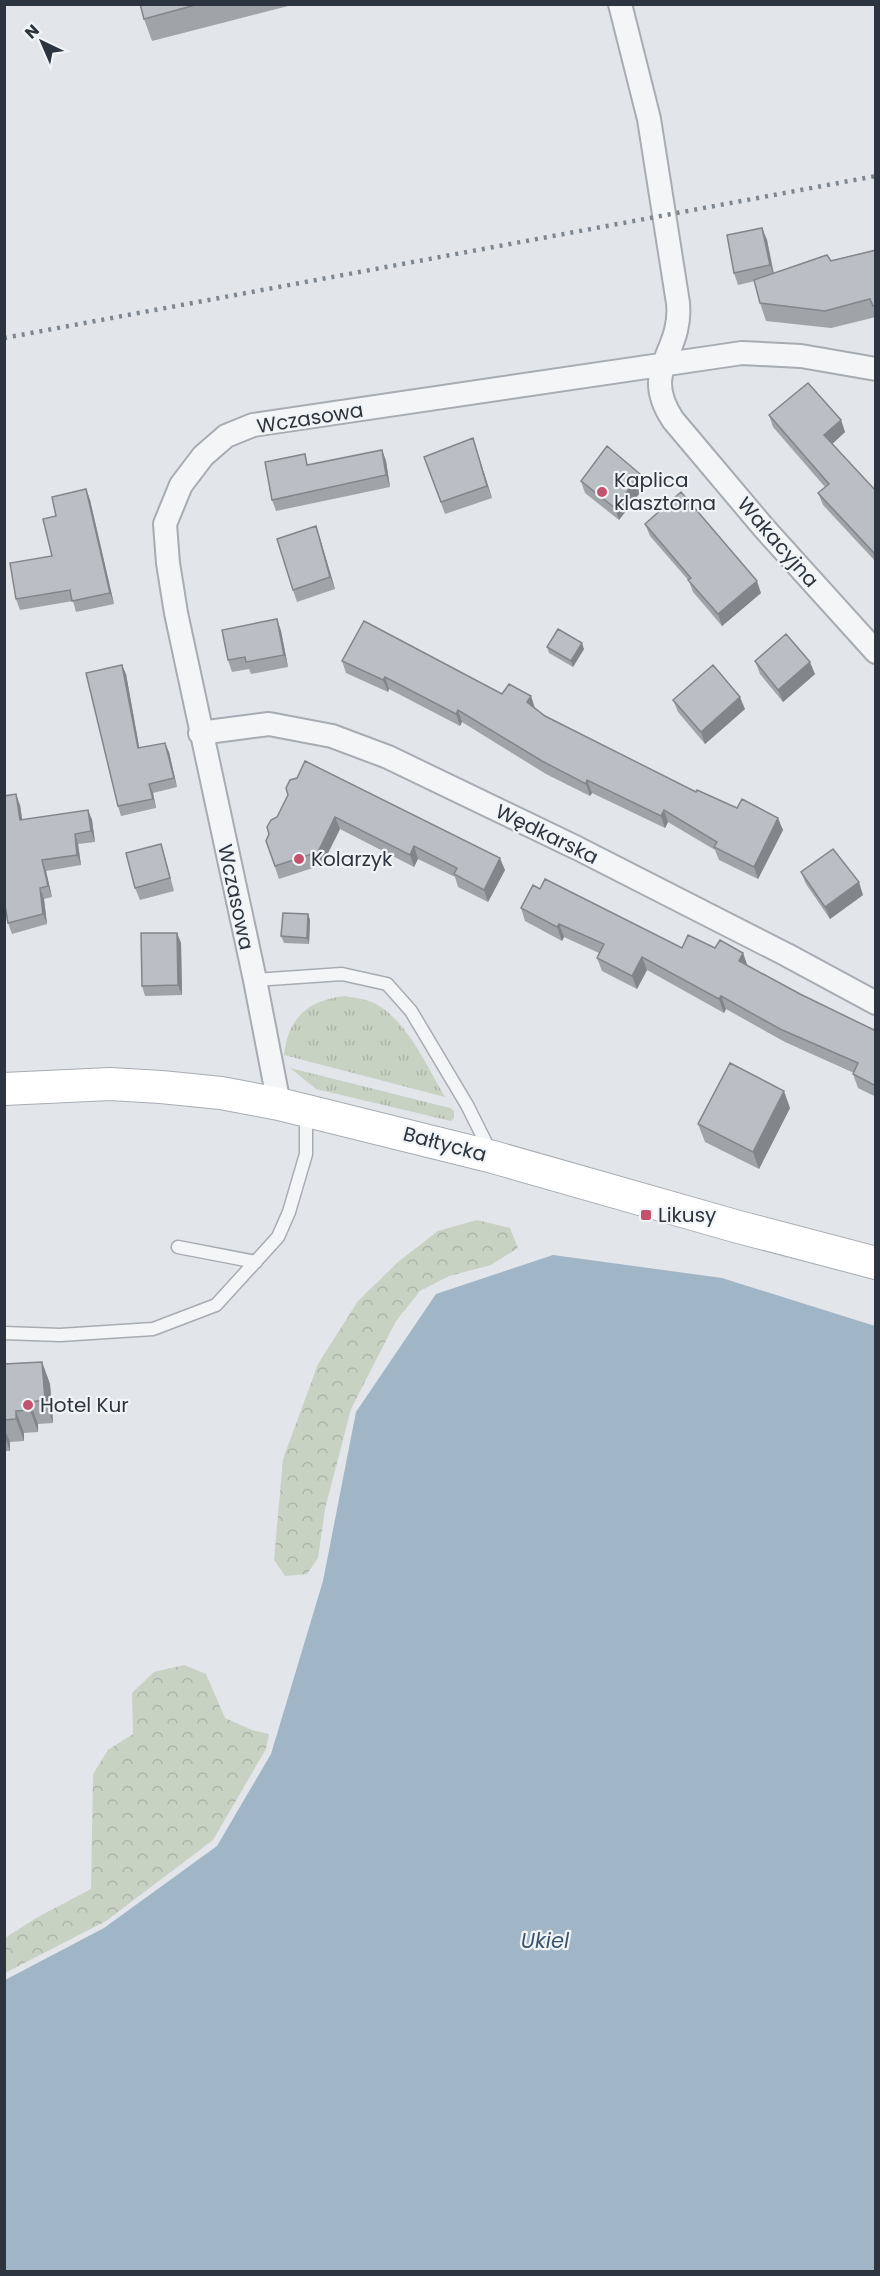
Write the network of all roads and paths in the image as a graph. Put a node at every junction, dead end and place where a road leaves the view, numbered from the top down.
1 (620, 4) edge
2 (662, 366) junction
3 (876, 369) edge
4 (876, 652) edge
5 (200, 733) junction
6 (255, 980) junction
7 (876, 1003) edge
8 (4, 1089) edge
9 (292, 1107) junction
10 (493, 1156) junction
11 (178, 1247) dead end
12 (256, 1262) junction
13 (876, 1263) edge
14 (4, 1333) edge

1 - 2 street
2 - 3 street, Wczasowa
2 - 4 street, Wakacyjna
2 - 5 street, Wczasowa
5 - 6 street, Wczasowa
5 - 7 street, Wędkarska
6 - 9 street, Wczasowa
6 - 10 lane
8 - 9 main road, Bałtycka
9 - 10 main road, Bałtycka
9 - 12 lane
10 - 13 main road, Bałtycka
11 - 12 lane
12 - 14 lane

